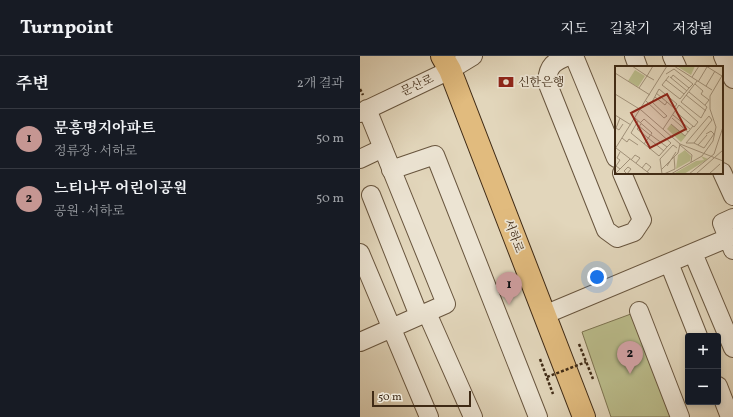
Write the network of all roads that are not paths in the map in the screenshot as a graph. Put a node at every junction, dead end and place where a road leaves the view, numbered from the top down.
1 (473, 56) edge
2 (574, 56) edge
3 (634, 56) edge
4 (672, 56) edge
5 (723, 56) edge
6 (558, 58) edge
7 (446, 63) edge
8 (638, 66) edge
9 (677, 66) edge
10 (733, 79) edge
11 (363, 111) edge
12 (383, 148) junction
13 (615, 156) edge
14 (360, 159) edge
15 (622, 174) edge
16 (723, 174) edge
17 (394, 177) junction
18 (733, 196) edge
19 (365, 198) edge
20 (733, 218) edge
21 (731, 244) edge
22 (360, 253) edge
23 (693, 253) junction
24 (669, 263) junction
25 (639, 311) dead end
26 (423, 314) junction
27 (544, 315) junction
28 (392, 328) junction
29 (697, 333) edge
30 (360, 342) edge
31 (733, 348) edge
32 (721, 394) edge
33 (428, 417) edge
34 (473, 417) edge
35 (538, 417) edge
36 (584, 417) edge
37 (680, 417) edge
38 (730, 417) edge

1 - 7 street, 문산로
2 - 13 street
3 - 8 street
4 - 9 street
5 - 10 street
6 - 15 street
7 - 11 street, 문산로
7 - 27 main road, 서하로
11 - 12 street
12 - 14 street
12 - 17 street
16 - 18 street
17 - 19 street
17 - 26 street
17 - 35 street
19 - 26 street
20 - 21 street
21 - 23 street
22 - 28 street
23 - 24 street
23 - 31 street
24 - 27 street
24 - 29 street
25 - 37 street
26 - 28 street
26 - 34 street
27 - 36 main road, 서하로
28 - 30 street
28 - 33 street
32 - 38 street

